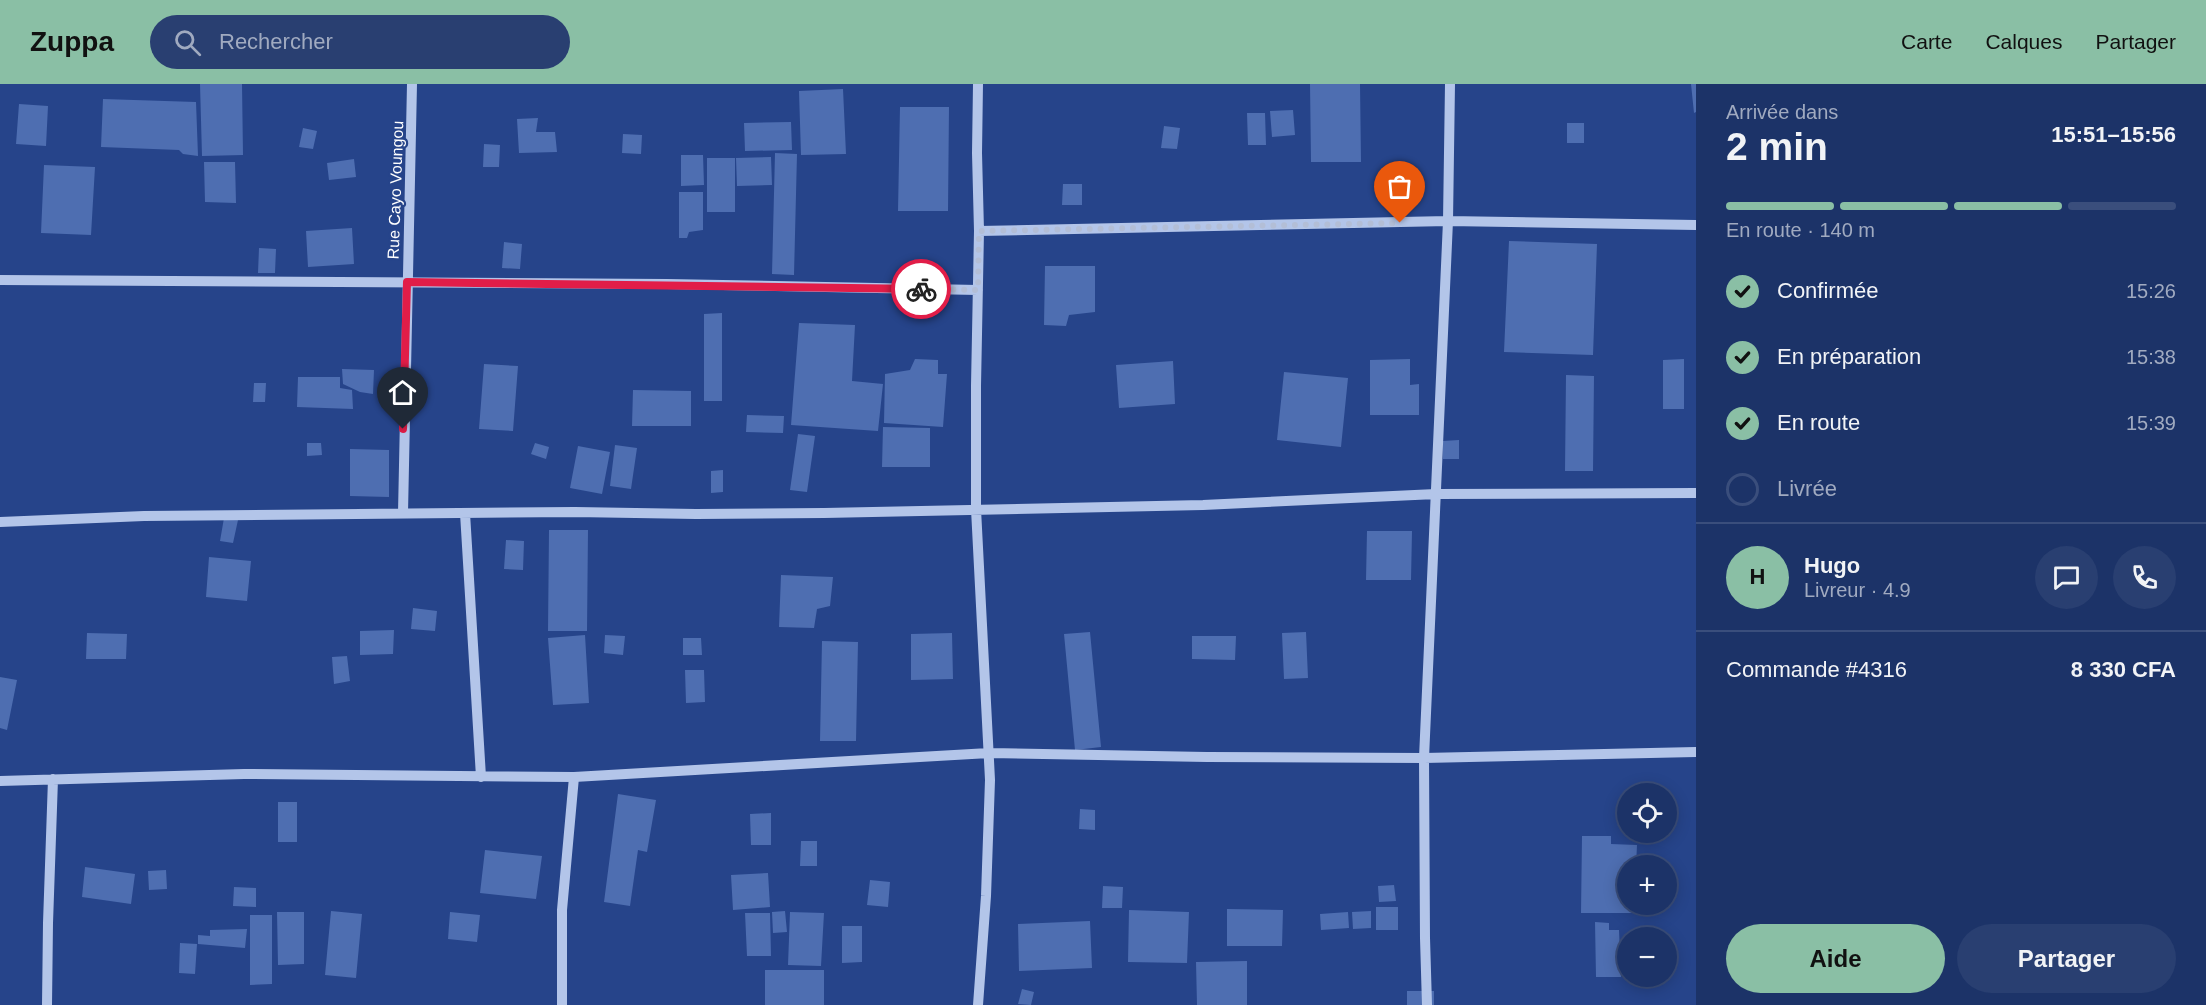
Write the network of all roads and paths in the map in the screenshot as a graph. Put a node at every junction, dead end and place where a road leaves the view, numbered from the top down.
1 (412, 84) edge
2 (978, 84) edge
3 (1450, 84) edge
4 (1448, 222) junction
5 (1696, 225) edge
6 (979, 231) junction
7 (0, 280) edge
8 (407, 282) junction
9 (978, 290) junction
10 (1696, 493) edge
11 (1436, 494) junction
12 (976, 509) junction
13 (402, 513) junction
14 (465, 513) junction
15 (0, 522) edge
16 (1696, 752) edge
17 (989, 753) junction
18 (1424, 758) junction
19 (481, 777) junction
20 (574, 777) junction
21 (53, 779) junction
22 (0, 780) edge
23 (47, 1005) edge
24 (562, 1005) edge
25 (978, 1005) edge
26 (1427, 1005) edge

1 - 8 street, Rue Cayo Voungou
2 - 6 street
3 - 4 street
4 - 5 street
4 - 6 street
4 - 11 street
6 - 9 street
7 - 8 street
8 - 9 street
8 - 13 street, Rue Cayo Voungou
9 - 12 street
10 - 11 street
11 - 12 street
11 - 18 street
12 - 14 street
12 - 17 street
13 - 14 street
13 - 15 street
14 - 19 street
16 - 18 street
17 - 18 street
17 - 20 street
17 - 25 street
18 - 26 street
19 - 20 street
19 - 21 street
20 - 24 street
21 - 22 street
21 - 23 street

